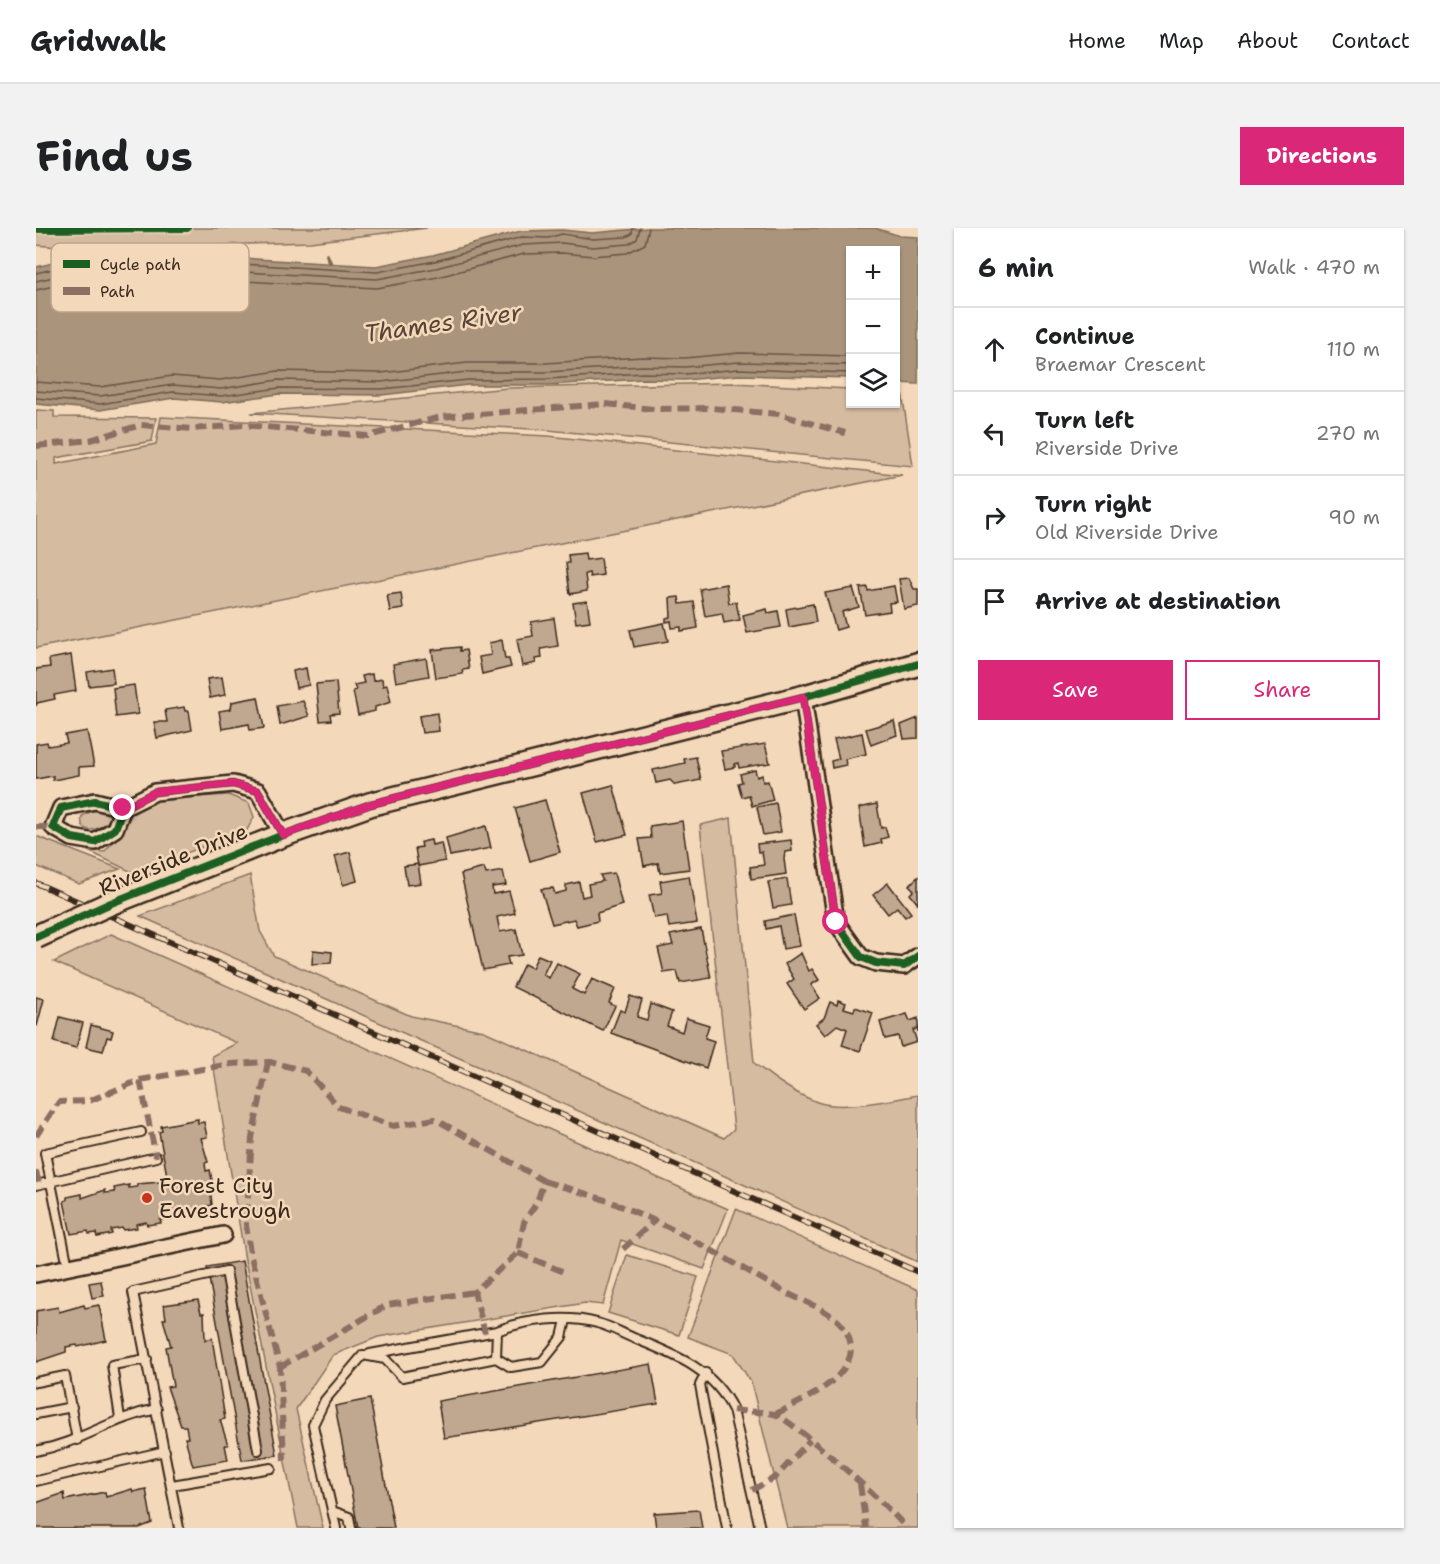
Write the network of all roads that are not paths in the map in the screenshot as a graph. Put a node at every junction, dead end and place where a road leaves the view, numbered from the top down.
1 (918, 664) edge
2 (803, 697) junction
3 (123, 808) dead end
4 (283, 835) junction
5 (36, 937) edge
6 (918, 956) edge
7 (141, 1132) dead end
8 (156, 1157) dead end
9 (50, 1182) junction
10 (36, 1185) edge
11 (223, 1235) dead end
12 (68, 1267) junction
13 (36, 1274) edge
14 (566, 1320) junction
15 (497, 1331) junction
16 (363, 1355) junction
17 (496, 1358) junction
18 (147, 1359) junction
19 (706, 1373) junction
20 (36, 1382) edge
21 (72, 1407) junction
22 (157, 1409) junction
23 (36, 1414) edge
24 (120, 1418) junction
25 (77, 1440) junction
26 (258, 1450) dead end
27 (36, 1451) edge
28 (165, 1451) junction
29 (271, 1468) dead end
30 (36, 1481) edge
31 (171, 1485) junction
32 (332, 1511) junction
33 (179, 1528) edge
34 (336, 1528) edge
35 (351, 1528) edge
36 (727, 1528) edge
37 (760, 1528) edge

1 - 2 main road, Riverside Drive
2 - 4 main road, Riverside Drive
2 - 6 street
3 - 4 street
4 - 5 main road, Riverside Drive, bridge
7 - 9 lane
8 - 9 lane
9 - 10 lane
9 - 12 lane
11 - 12 street
12 - 13 street
14 - 15 lane
14 - 17 lane
14 - 19 lane
15 - 16 lane
15 - 17 lane
16 - 17 lane
16 - 32 lane
18 - 22 lane
18 - 24 lane
18 - 26 lane
19 - 36 lane
19 - 37 lane
20 - 21 lane
21 - 23 lane
21 - 25 lane
22 - 24 lane
22 - 28 lane
24 - 25 lane
25 - 27 lane
28 - 30 lane
28 - 31 lane
29 - 31 lane
31 - 33 lane
32 - 34 lane
32 - 35 lane

